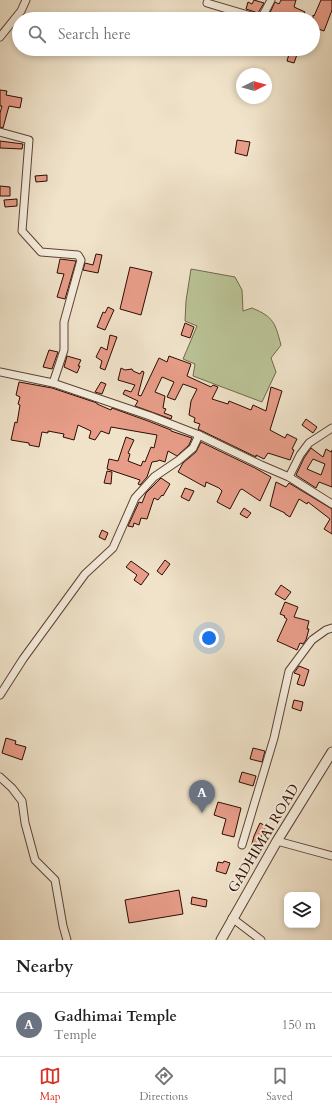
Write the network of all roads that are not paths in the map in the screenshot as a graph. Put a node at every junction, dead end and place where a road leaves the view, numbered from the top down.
1 (26, 0) edge
2 (271, 0) edge
3 (207, 3) dead end
4 (20, 12) edge
5 (237, 12) edge
6 (265, 12) edge
7 (12, 22) edge
8 (0, 37) edge
9 (0, 132) edge
10 (0, 372) edge
11 (53, 383) junction
12 (332, 428) edge
13 (199, 435) junction
14 (290, 477) junction
15 (332, 504) edge
16 (332, 628) edge
17 (0, 695) edge
18 (332, 752) edge
19 (0, 776) edge
20 (277, 841) junction
21 (242, 846) dead end
22 (332, 856) edge
23 (232, 918) junction
24 (67, 940) edge
25 (221, 940) edge
26 (261, 940) edge

1 - 4 street
2 - 6 street
3 - 5 street
7 - 8 street
9 - 11 street
10 - 11 street
11 - 13 street
12 - 14 street
13 - 14 street
13 - 17 street
14 - 15 street
16 - 21 street
18 - 20 street, GADHIMAI ROAD
19 - 24 street
20 - 22 street
20 - 23 street, GADHIMAI ROAD
23 - 25 street, GADHIMAI ROAD
23 - 26 street

